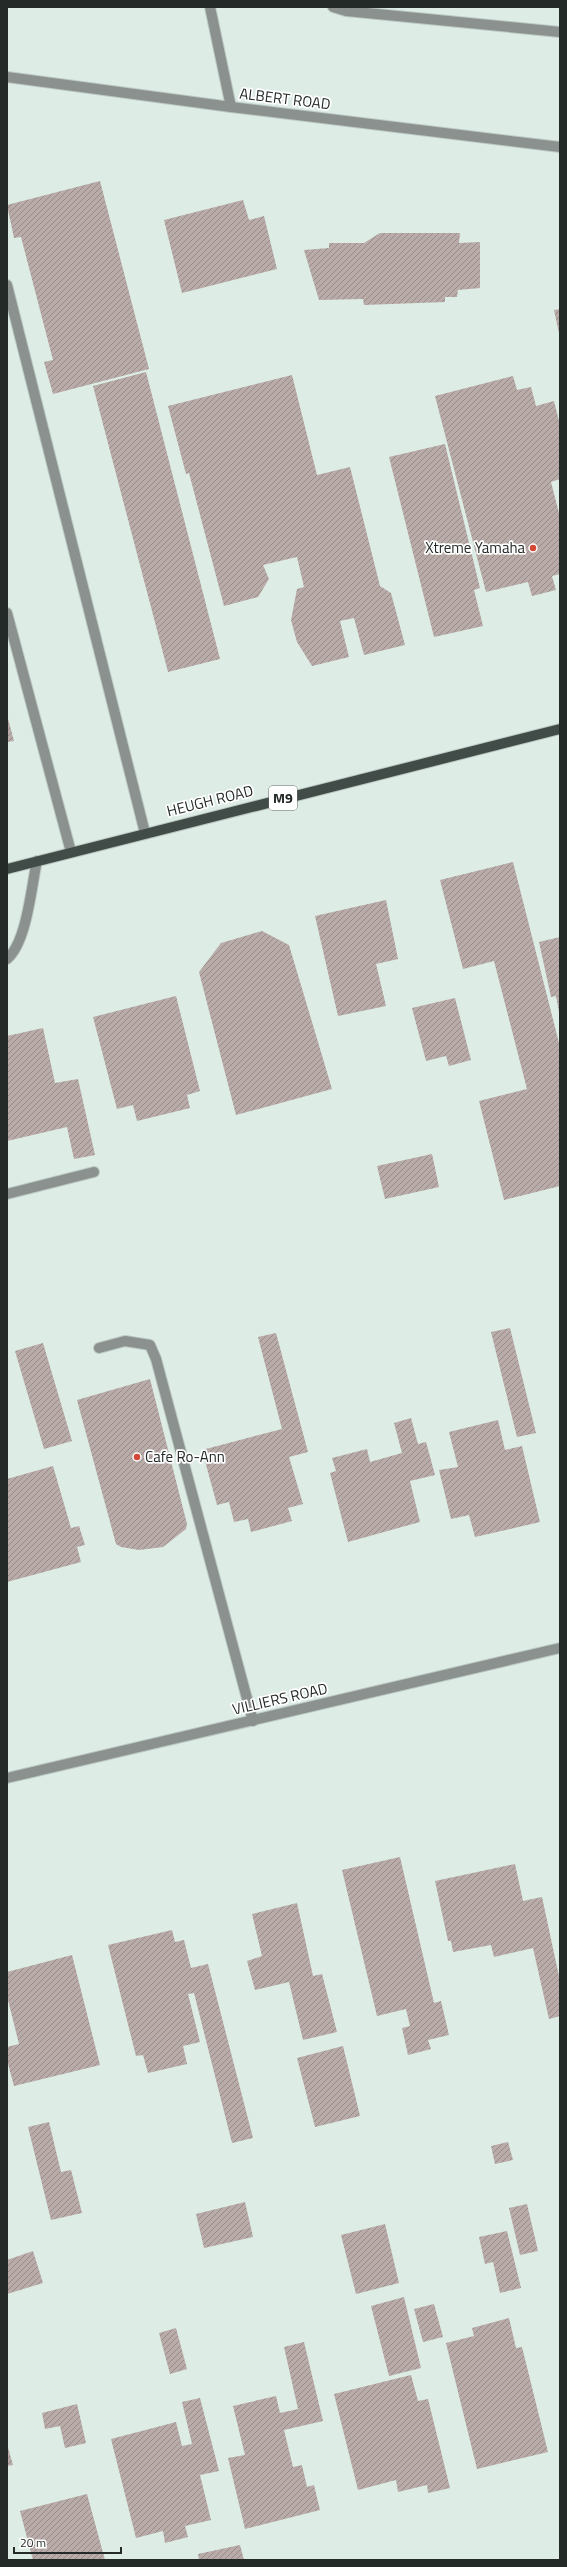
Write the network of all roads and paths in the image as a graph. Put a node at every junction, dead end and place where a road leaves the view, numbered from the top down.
1 (210, 7) edge
2 (333, 7) edge
3 (560, 32) edge
4 (7, 77) edge
5 (231, 107) junction
6 (560, 147) edge
7 (7, 284) edge
8 (7, 613) edge
9 (560, 729) edge
10 (145, 833) junction
11 (71, 852) junction
12 (37, 861) junction
13 (7, 869) edge
14 (7, 959) edge
15 (94, 1172) dead end
16 (7, 1194) edge
17 (98, 1348) dead end
18 (560, 1648) edge
19 (253, 1721) junction
20 (7, 1778) edge

1 - 5 street
2 - 3 street
4 - 5 street, ALBERT ROAD
5 - 6 street, ALBERT ROAD
7 - 10 street
8 - 11 street
9 - 10 main road, HEUGH ROAD / M9
10 - 11 main road, HEUGH ROAD / M9
11 - 12 main road, HEUGH ROAD / M9
12 - 13 main road, HEUGH ROAD / M9
12 - 14 street
15 - 16 street
17 - 19 street
18 - 19 street, VILLIERS ROAD
19 - 20 street, VILLIERS ROAD

